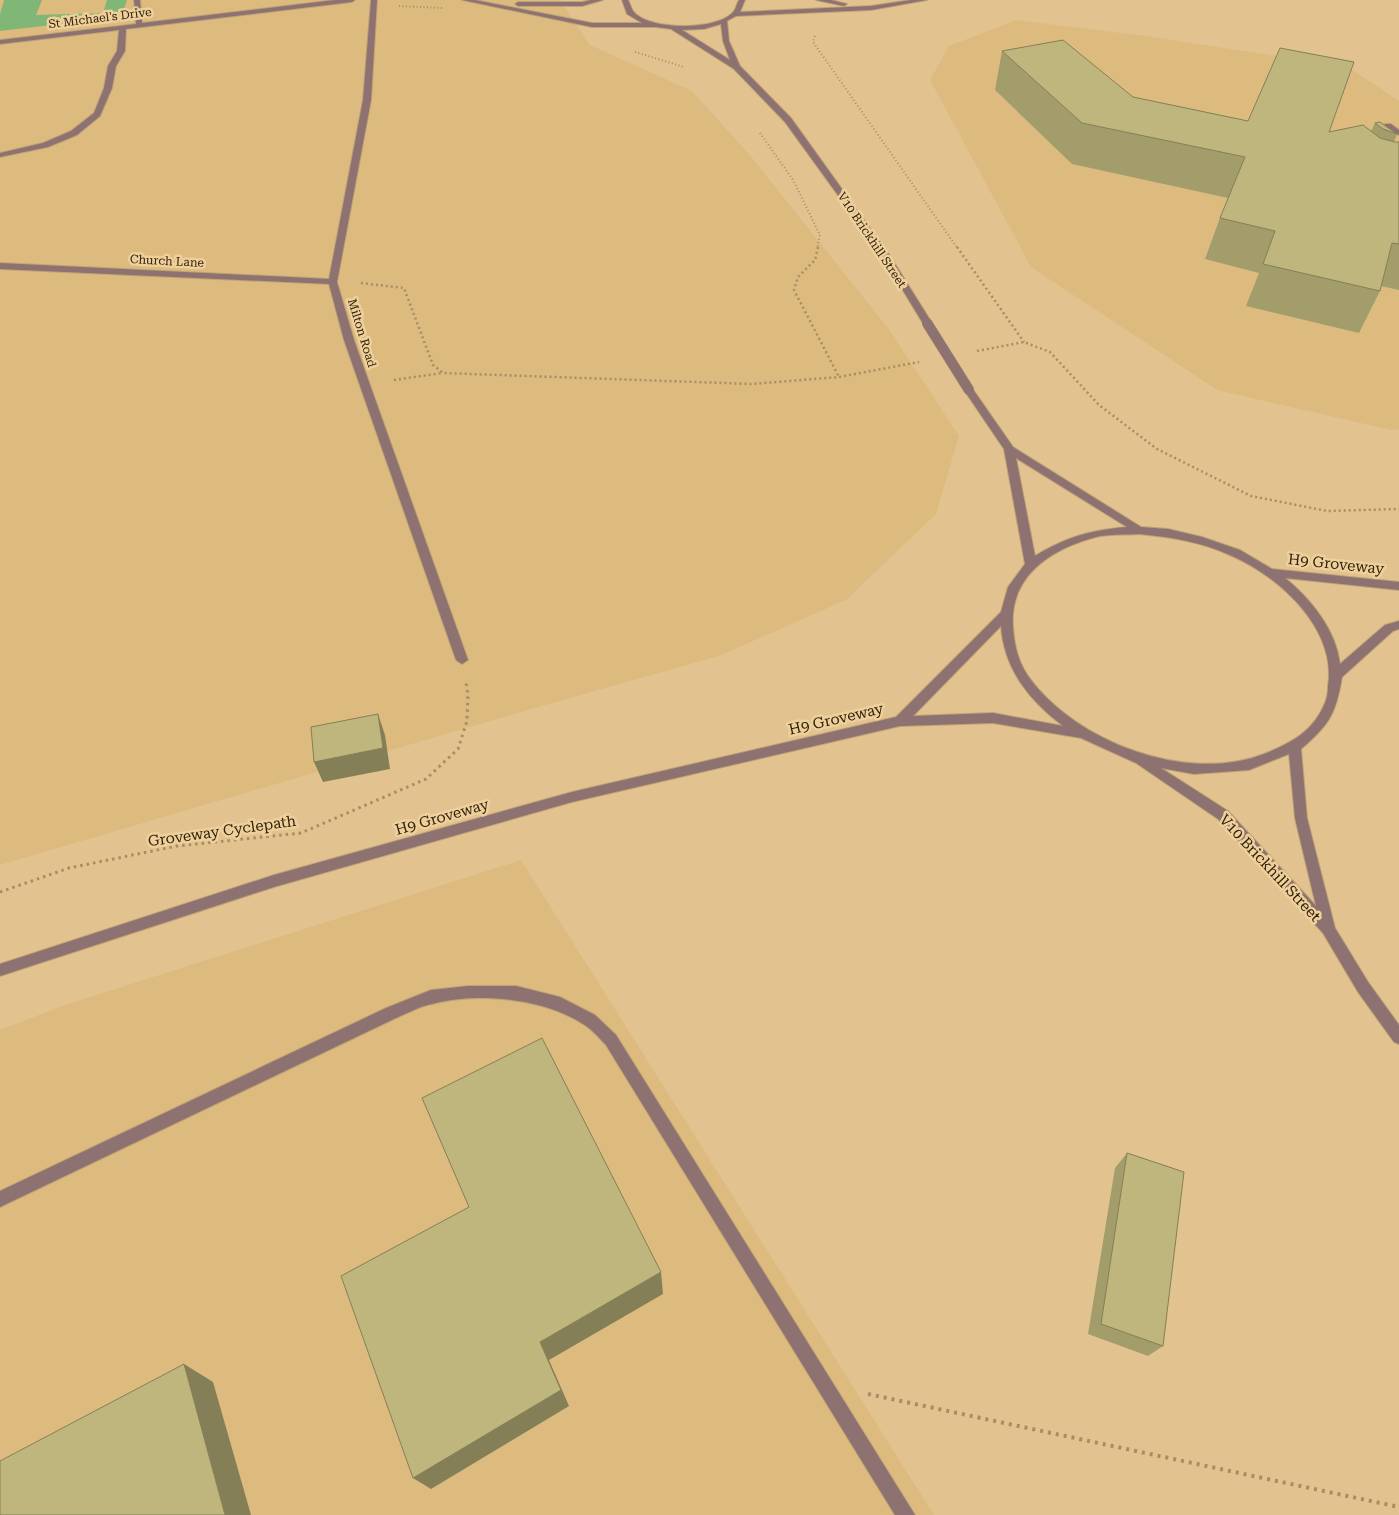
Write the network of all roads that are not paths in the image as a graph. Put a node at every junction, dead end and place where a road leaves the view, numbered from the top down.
1 (137, 0) edge
2 (352, 0) edge
3 (374, 0) edge
4 (465, 0) edge
5 (600, 0) edge
6 (625, 0) edge
7 (742, 0) edge
8 (819, 0) edge
9 (924, 0) edge
10 (492, 4) junction
11 (871, 8) junction
12 (736, 14) junction
13 (724, 21) junction
14 (139, 25) junction
15 (655, 25) junction
16 (123, 27) junction
17 (674, 28) junction
18 (0, 42) edge
19 (737, 67) junction
20 (1388, 126) edge
21 (1399, 133) edge
22 (1, 155) dead end
23 (0, 266) edge
24 (333, 282) junction
25 (1009, 449) junction
26 (1139, 530) junction
27 (1031, 564) junction
28 (1270, 573) junction
29 (1399, 586) edge
30 (1006, 614) junction
31 (1399, 625) edge
32 (462, 660) road end
33 (1336, 675) junction
34 (900, 721) junction
35 (1083, 734) junction
36 (1295, 747) junction
37 (1136, 758) junction
38 (1328, 929) junction
39 (0, 970) edge
40 (1399, 1037) edge
41 (0, 1199) edge
42 (906, 1515) edge

1 - 14 street
2 - 14 street, St Michael's Drive
3 - 24 street, Milton Road
4 - 10 street
5 - 10 street
6 - 15 street
7 - 12 street
8 - 11 street
9 - 11 street
10 - 15 street
11 - 12 street
12 - 13 street
13 - 17 street
13 - 19 street, V10 Brickhill Street
14 - 16 street, St Michael's Drive
15 - 17 street
16 - 18 street, St Michael's Drive
16 - 22 street
17 - 19 street, V10 Brickhill Street
19 - 25 street, V10 Brickhill Street, bridge
20 - 21 street
23 - 24 street, Church Lane
24 - 32 street, Milton Road
25 - 26 street, V10 Brickhill Street
25 - 27 street, V10 Brickhill Street
26 - 27 street
26 - 28 street
27 - 30 street
28 - 29 street, H9 Groveway
28 - 33 street
30 - 34 street, H9 Groveway
30 - 35 street
31 - 33 street
33 - 36 street
34 - 35 street, H9 Groveway
34 - 39 street, H9 Groveway
35 - 37 street
36 - 37 street
36 - 38 street, V10 Brickhill Street
37 - 38 street, V10 Brickhill Street
38 - 40 street, V10 Brickhill Street
41 - 42 street

